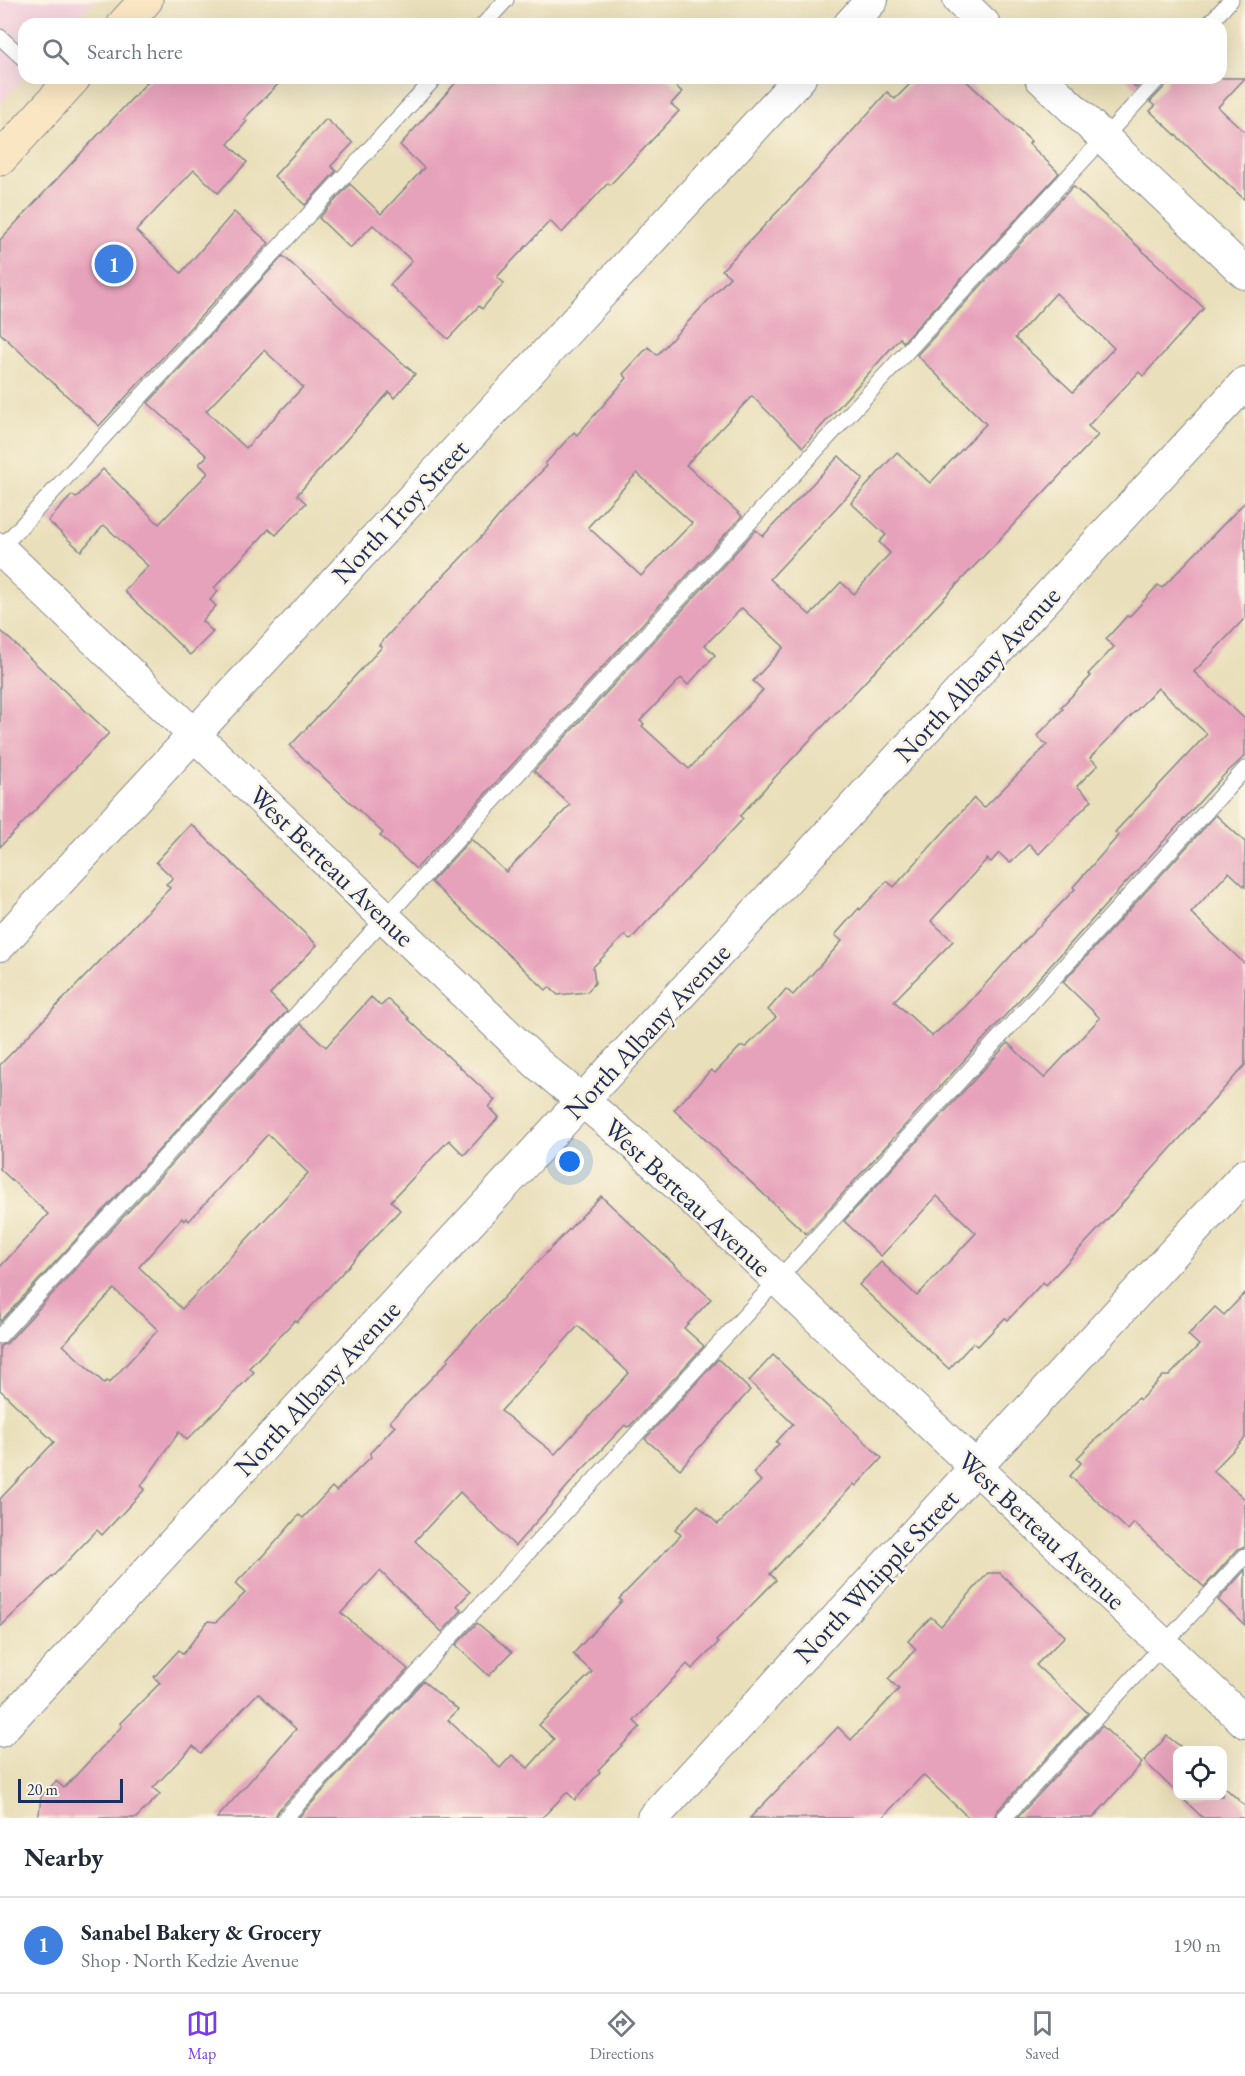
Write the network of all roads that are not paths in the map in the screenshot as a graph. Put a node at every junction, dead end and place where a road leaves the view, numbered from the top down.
1 (146, 0) edge
2 (506, 0) edge
3 (872, 0) edge
4 (959, 0) edge
5 (1231, 0) edge
6 (130, 18) edge
7 (490, 18) edge
8 (856, 18) edge
9 (978, 18) edge
10 (1214, 18) edge
11 (0, 37) edge
12 (18, 54) edge
13 (429, 84) edge
14 (794, 84) edge
15 (1047, 84) edge
16 (1154, 84) edge
17 (63, 85) edge
18 (1104, 138) junction
19 (0, 159) edge
20 (1245, 273) edge
21 (1245, 383) edge
22 (0, 549) edge
23 (194, 734) junction
24 (1245, 769) edge
25 (386, 918) junction
26 (0, 945) edge
27 (582, 1101) junction
28 (1245, 1175) edge
29 (777, 1280) junction
30 (0, 1336) edge
31 (976, 1467) junction
32 (1245, 1556) edge
33 (1164, 1645) junction
34 (1245, 1722) edge
35 (0, 1731) edge
36 (285, 1818) edge
37 (653, 1818) edge
38 (1004, 1818) edge

1 - 6 main road
2 - 7 lane
3 - 8 street
4 - 9 street
5 - 10 lane
11 - 12 lane
13 - 22 lane
14 - 23 street, North Troy Street
15 - 18 street
16 - 18 lane
17 - 19 main road
18 - 20 street
18 - 25 lane
21 - 27 street, North Albany Avenue
22 - 23 street, West Berteau Avenue
23 - 25 street, West Berteau Avenue
23 - 26 street, North Troy Street
24 - 29 lane
25 - 27 street, West Berteau Avenue
25 - 30 lane
27 - 29 street, West Berteau Avenue
27 - 35 street, North Albany Avenue
28 - 31 street, North Whipple Street
29 - 31 street, West Berteau Avenue
29 - 36 lane
31 - 33 street, West Berteau Avenue
31 - 37 street, North Whipple Street
32 - 33 lane
33 - 34 street, West Berteau Avenue
33 - 38 lane

